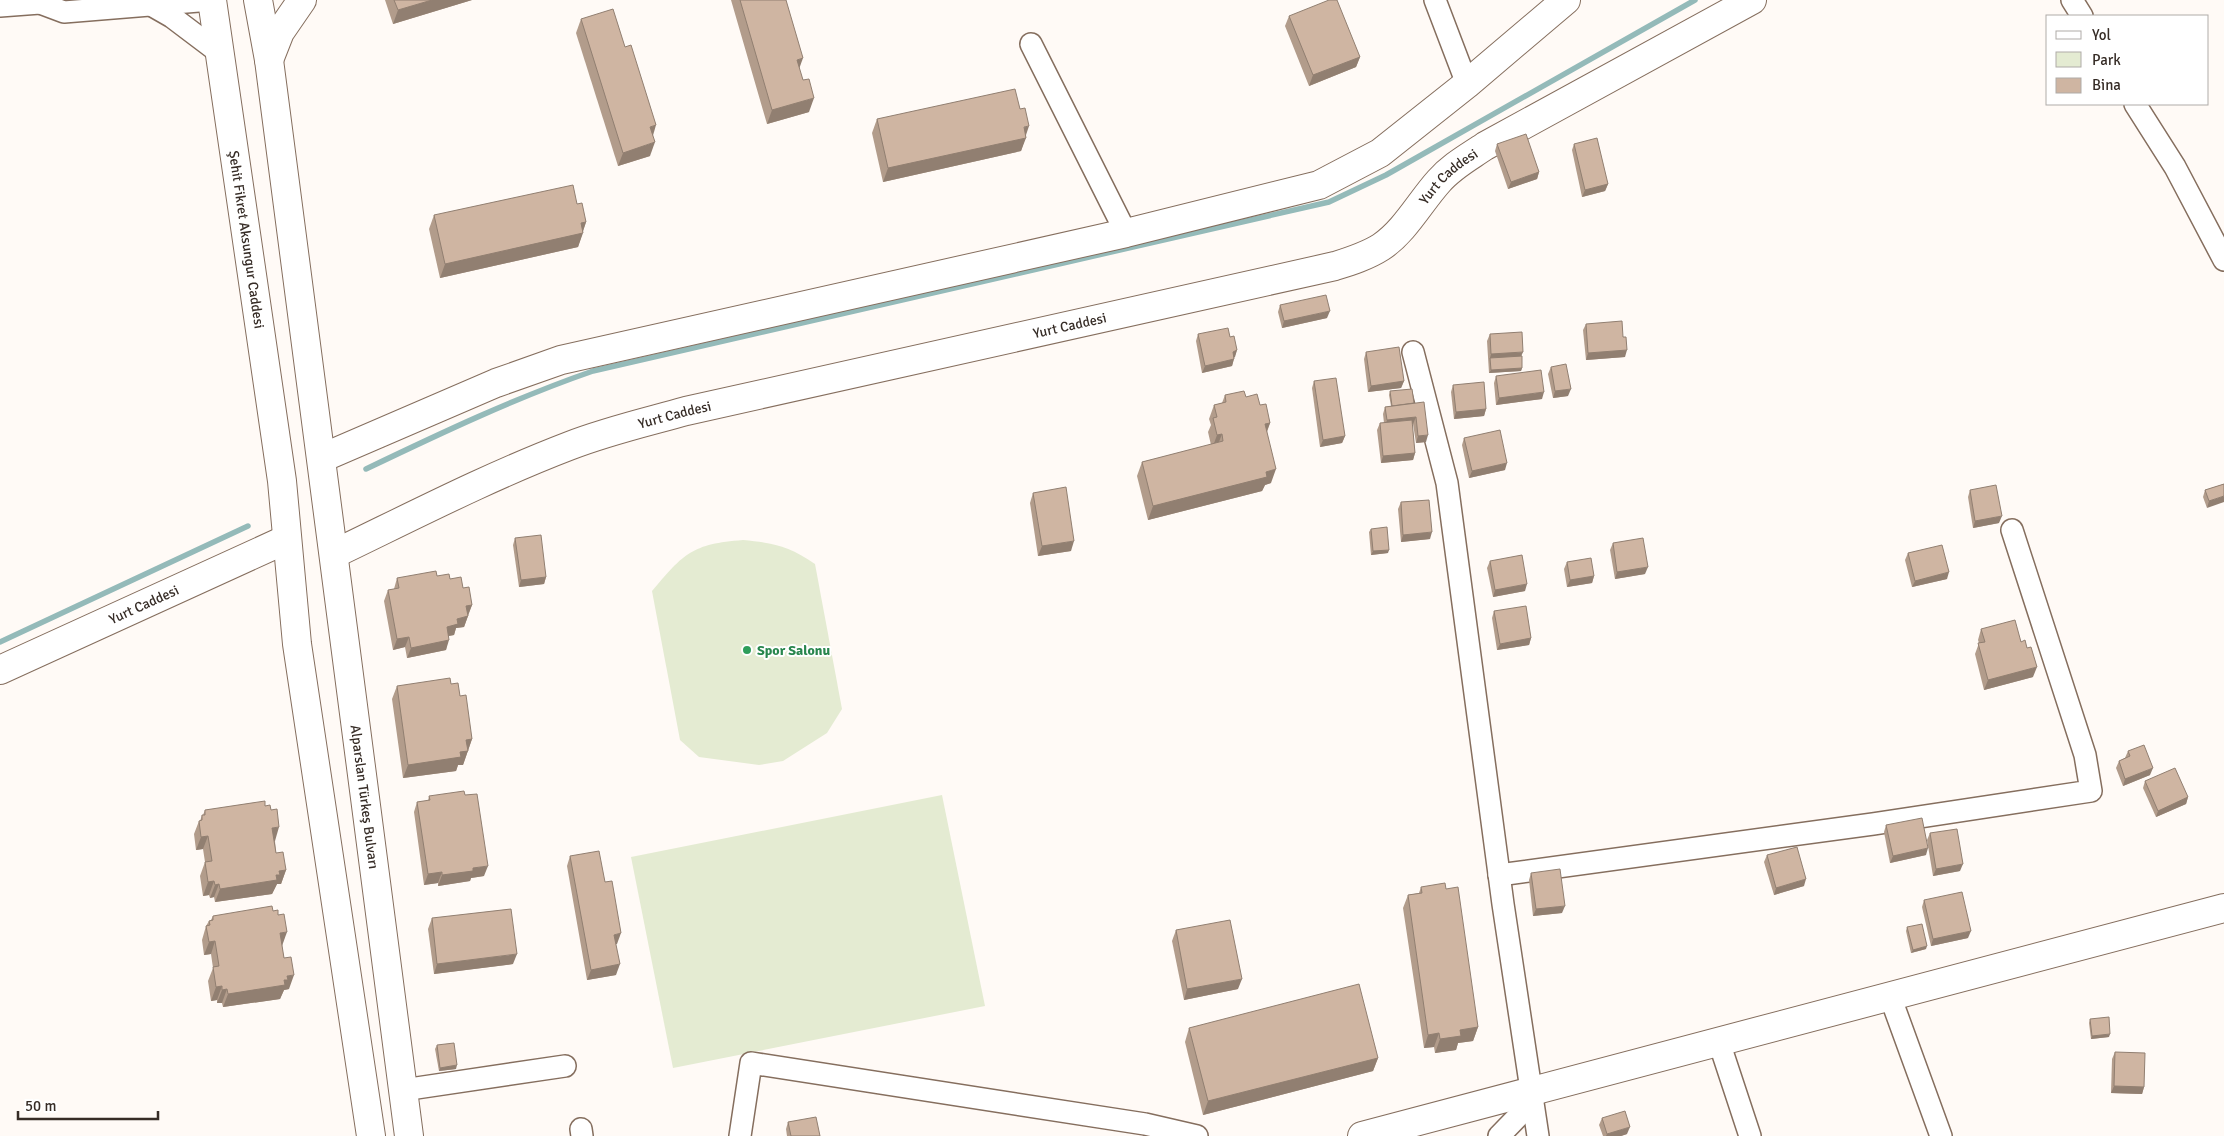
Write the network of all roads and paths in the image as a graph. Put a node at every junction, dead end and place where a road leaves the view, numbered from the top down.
1 (212, 0) edge
2 (258, 0) edge
3 (302, 0) edge
4 (1435, 0) edge
5 (1566, 0) edge
6 (1752, 0) edge
7 (2072, 0) edge
8 (0, 1) edge
9 (43, 1) edge
10 (151, 5) junction
11 (0, 6) edge
12 (2081, 15) edge
13 (1031, 44) dead end
14 (221, 54) junction
15 (270, 60) junction
16 (1467, 84) junction
17 (2136, 105) edge
18 (1126, 233) junction
19 (2224, 260) edge
20 (1413, 352) dead end
21 (322, 458) junction
22 (2012, 530) dead end
23 (287, 539) junction
24 (334, 554) junction
25 (0, 670) edge
26 (1499, 875) junction
27 (2224, 908) edge
28 (1890, 996) junction
29 (1719, 1042) junction
30 (565, 1066) dead end
31 (403, 1090) junction
32 (1532, 1096) junction
33 (371, 1136) edge
34 (409, 1136) edge
35 (740, 1136) edge
36 (1197, 1136) edge
37 (1362, 1136) edge
38 (1499, 1136) edge
39 (1538, 1136) edge
40 (1750, 1136) edge
41 (1941, 1136) edge

1 - 10 street
1 - 14 street, Şehit Fikret Aksungur Caddesi
2 - 15 street
3 - 15 street
4 - 16 street
5 - 16 street
6 - 24 street, Yurt Caddesi
7 - 12 street
8 - 11 street
9 - 10 street
9 - 11 street
10 - 14 street
13 - 18 street
14 - 23 street, Şehit Fikret Aksungur Caddesi
15 - 21 street
16 - 18 street
17 - 19 street
18 - 21 street
20 - 26 street
21 - 24 street, Alparslan Türkeş Bulvarı
22 - 26 street
23 - 25 street, Yurt Caddesi
23 - 33 street, Şehit Fikret Aksungur Caddesi
24 - 31 street, Alparslan Türkeş Bulvarı
26 - 32 street
27 - 28 street
28 - 29 street
28 - 41 street
29 - 32 street
29 - 40 street
30 - 31 street
31 - 34 street, Alparslan Türkeş Bulvarı
32 - 37 street
32 - 38 street
32 - 39 street
35 - 36 street

